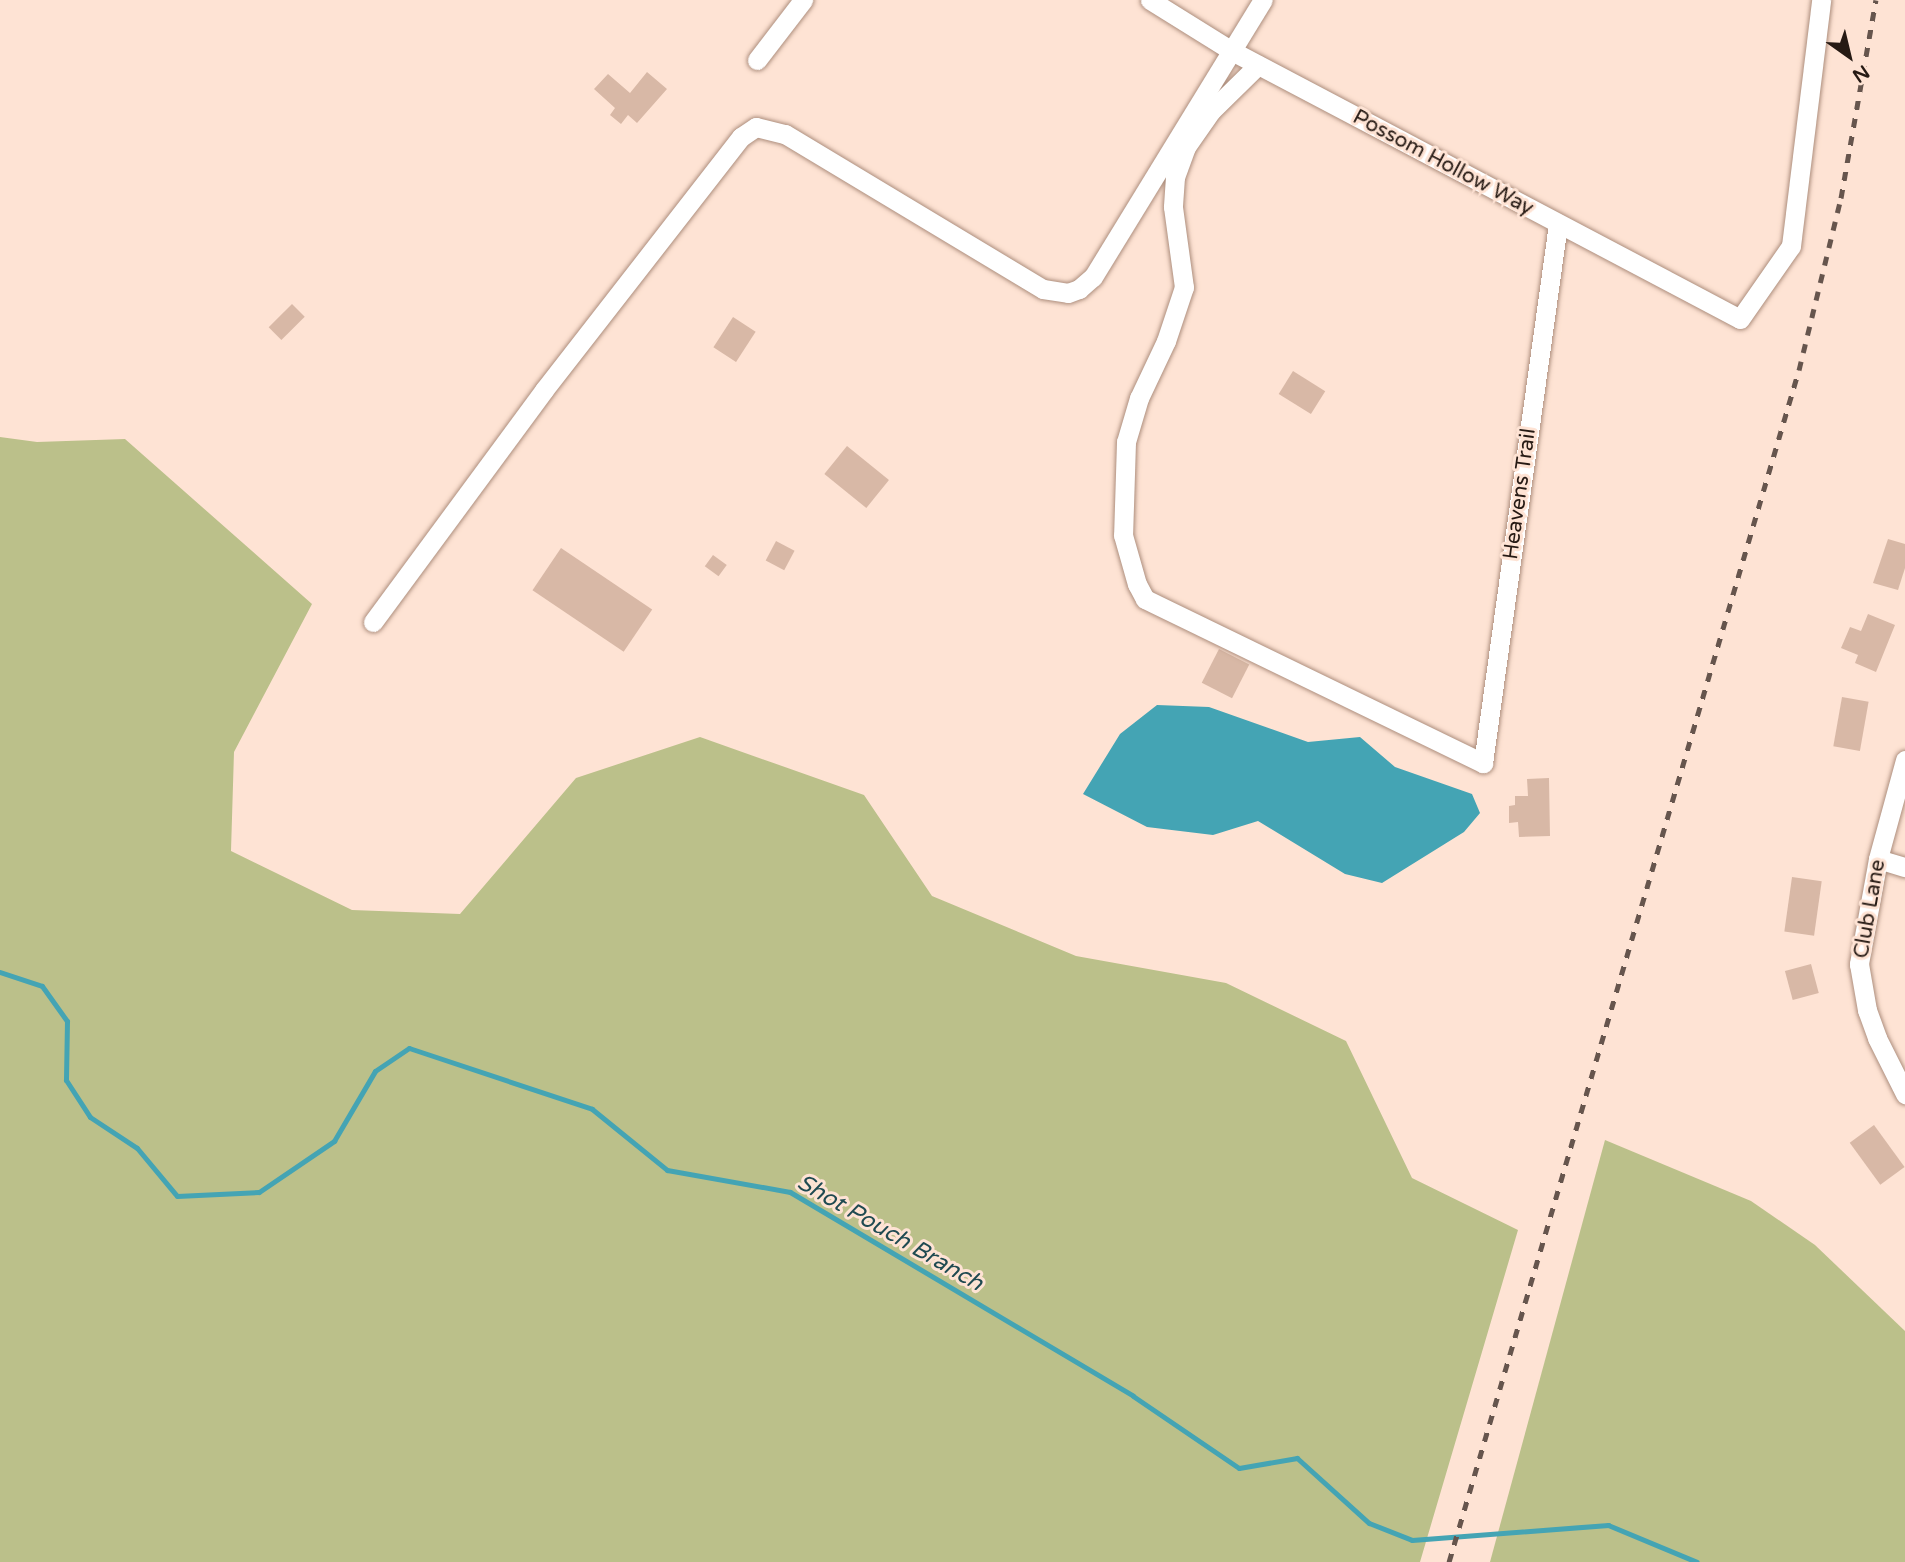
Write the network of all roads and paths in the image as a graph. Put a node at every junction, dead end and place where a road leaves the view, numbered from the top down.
1 (803, 0) edge
2 (1150, 0) edge
3 (1263, 0) edge
4 (1821, 0) edge
5 (1231, 51) junction
6 (757, 61) dead end
7 (1258, 65) junction
8 (1558, 224) junction
9 (373, 622) dead end
10 (1905, 760) edge
11 (1878, 859) junction
12 (1905, 867) edge
13 (1905, 1094) edge

1 - 6 street
2 - 5 street, Possom Hollow Way
3 - 5 street
4 - 8 street, Possom Hollow Way
5 - 7 street, Possom Hollow Way
5 - 9 street
7 - 8 street, Possom Hollow Way
7 - 8 street, Heavens Trail
10 - 11 street, Club Lane
11 - 12 street
11 - 13 street, Club Lane

